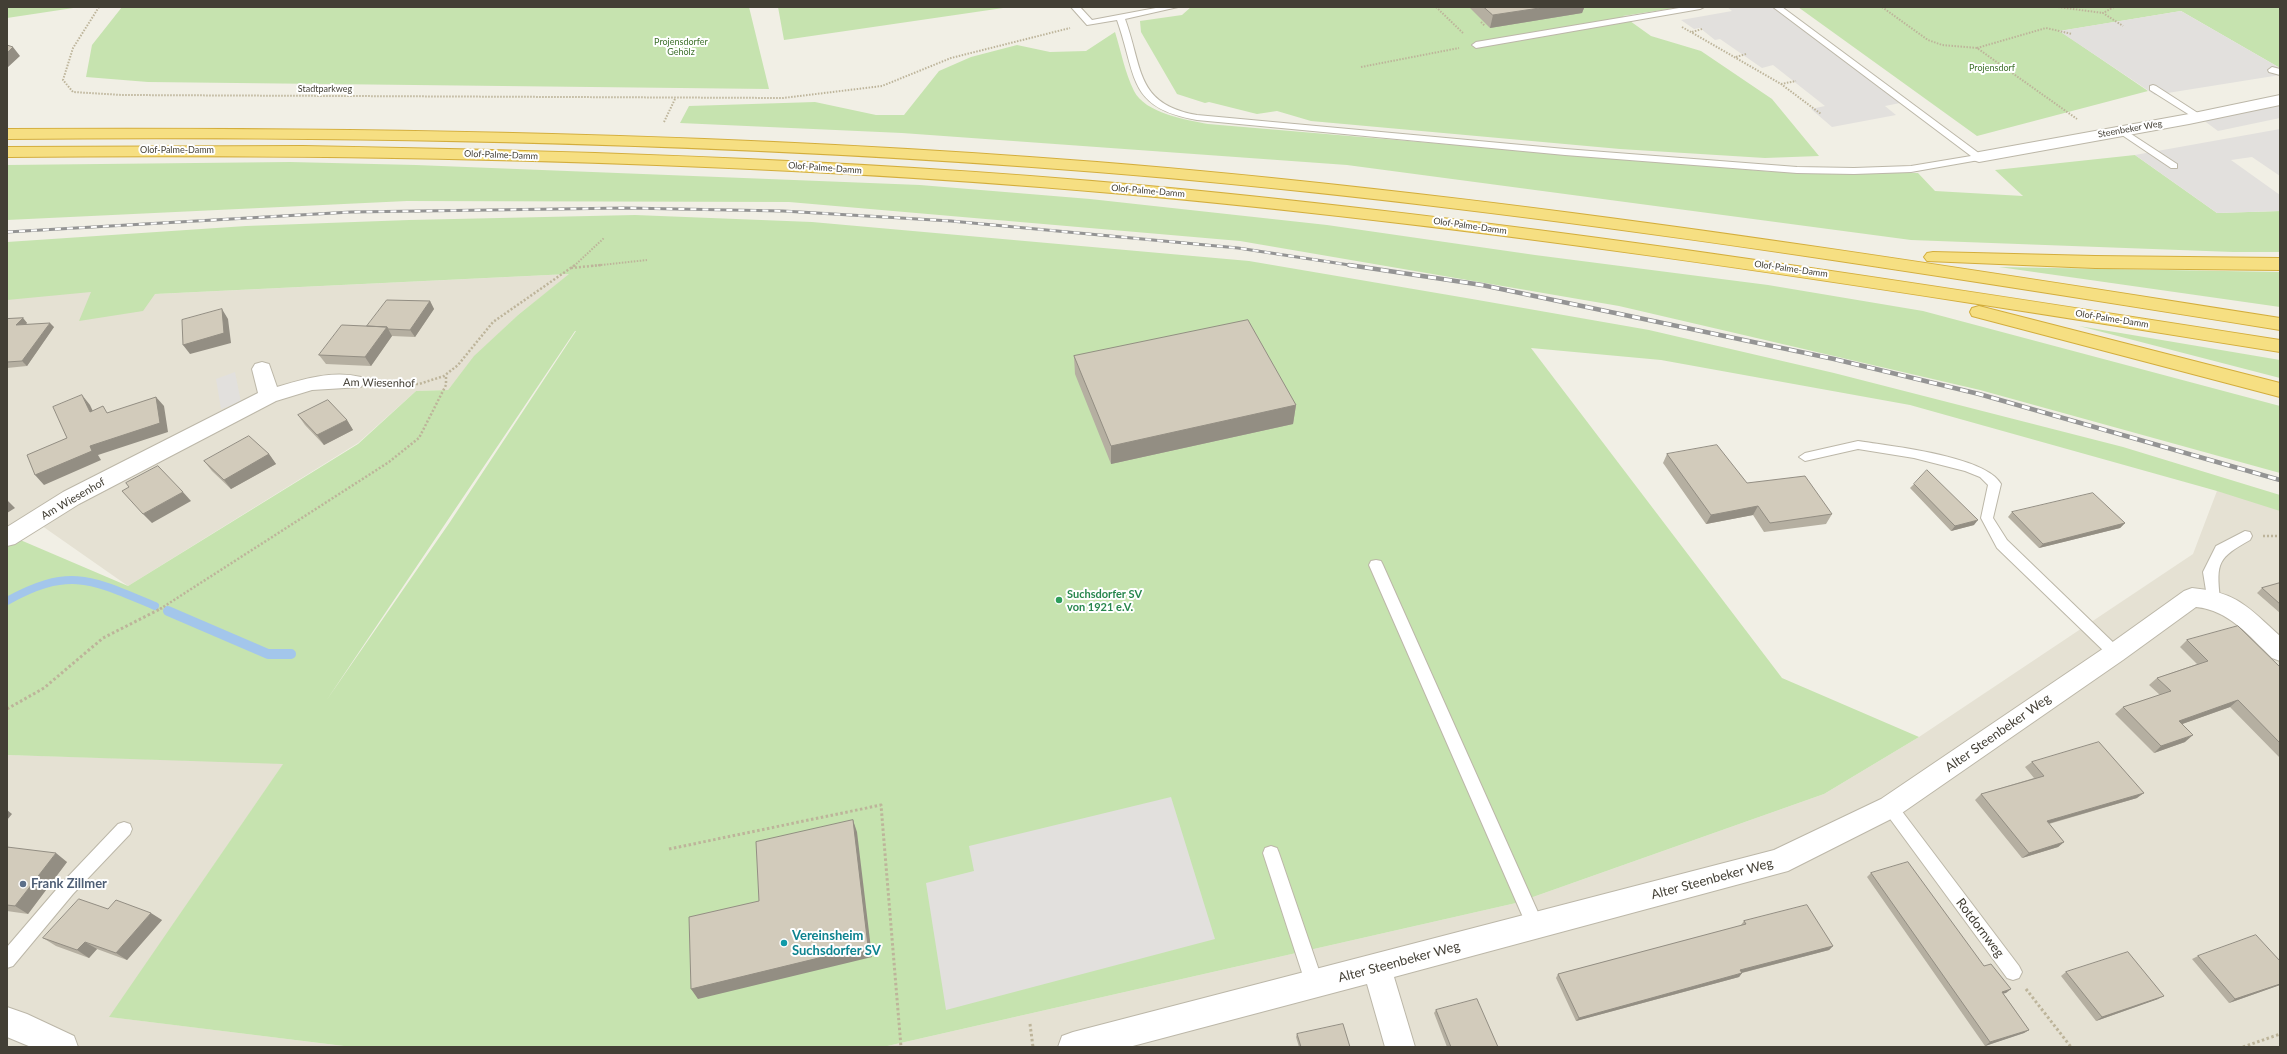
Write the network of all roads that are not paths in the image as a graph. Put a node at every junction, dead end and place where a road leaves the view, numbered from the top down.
1 (1075, 7) edge
2 (1174, 7) edge
3 (1700, 7) edge
4 (1778, 7) edge
5 (1120, 18) junction
6 (1476, 45) road end
7 (2153, 88) dead end
8 (2280, 100) edge
9 (2198, 117) junction
10 (2122, 131) junction
11 (7, 134) edge
12 (7, 152) edge
13 (1980, 157) junction
14 (2174, 166) dead end
15 (1800, 250) junction
16 (2280, 264) edge
17 (1793, 269) junction
18 (2280, 324) edge
19 (2280, 346) edge
20 (262, 369) dead end
21 (354, 382) road end
22 (2280, 390) edge
23 (269, 396) junction
24 (1805, 457) dead end
25 (2245, 536) dead end
26 (7, 538) edge
27 (1376, 565) dead end
28 (2213, 598) junction
29 (2280, 651) edge
30 (2114, 653) junction
31 (1890, 807) junction
32 (124, 829) dead end
33 (1271, 853) dead end
34 (1534, 926) junction
35 (7, 960) edge
36 (1377, 968) junction
37 (2013, 972) road end
38 (1315, 984) junction
39 (7, 1022) edge
40 (63, 1047) edge
41 (1073, 1047) edge
42 (1400, 1047) edge

1 - 5 lane
2 - 5 lane
3 - 6 lane
4 - 13 lane
5 - 13 lane
7 - 9 lane
8 - 9 street, Steenbeker Weg
9 - 10 street, Steenbeker Weg
10 - 13 street, Steenbeker Weg
10 - 14 lane
11 - 15 highway, Olof-Palme-Damm
12 - 17 highway, Olof-Palme-Damm
15 - 16 highway
15 - 18 highway, Olof-Palme-Damm
17 - 19 highway, Olof-Palme-Damm
17 - 22 highway
20 - 23 street
21 - 23 street, Am Wiesenhof
23 - 26 street, Am Wiesenhof
24 - 30 lane
25 - 28 lane
27 - 34 lane
28 - 29 street
28 - 30 street, Alter Steenbeker Weg
30 - 31 street, Alter Steenbeker Weg
31 - 34 street, Alter Steenbeker Weg
31 - 37 lane, Rotdornweg
32 - 35 lane
33 - 38 lane
34 - 36 street, Alter Steenbeker Weg
36 - 38 street, Alter Steenbeker Weg
36 - 42 street
38 - 41 street, Alter Steenbeker Weg
39 - 40 street

